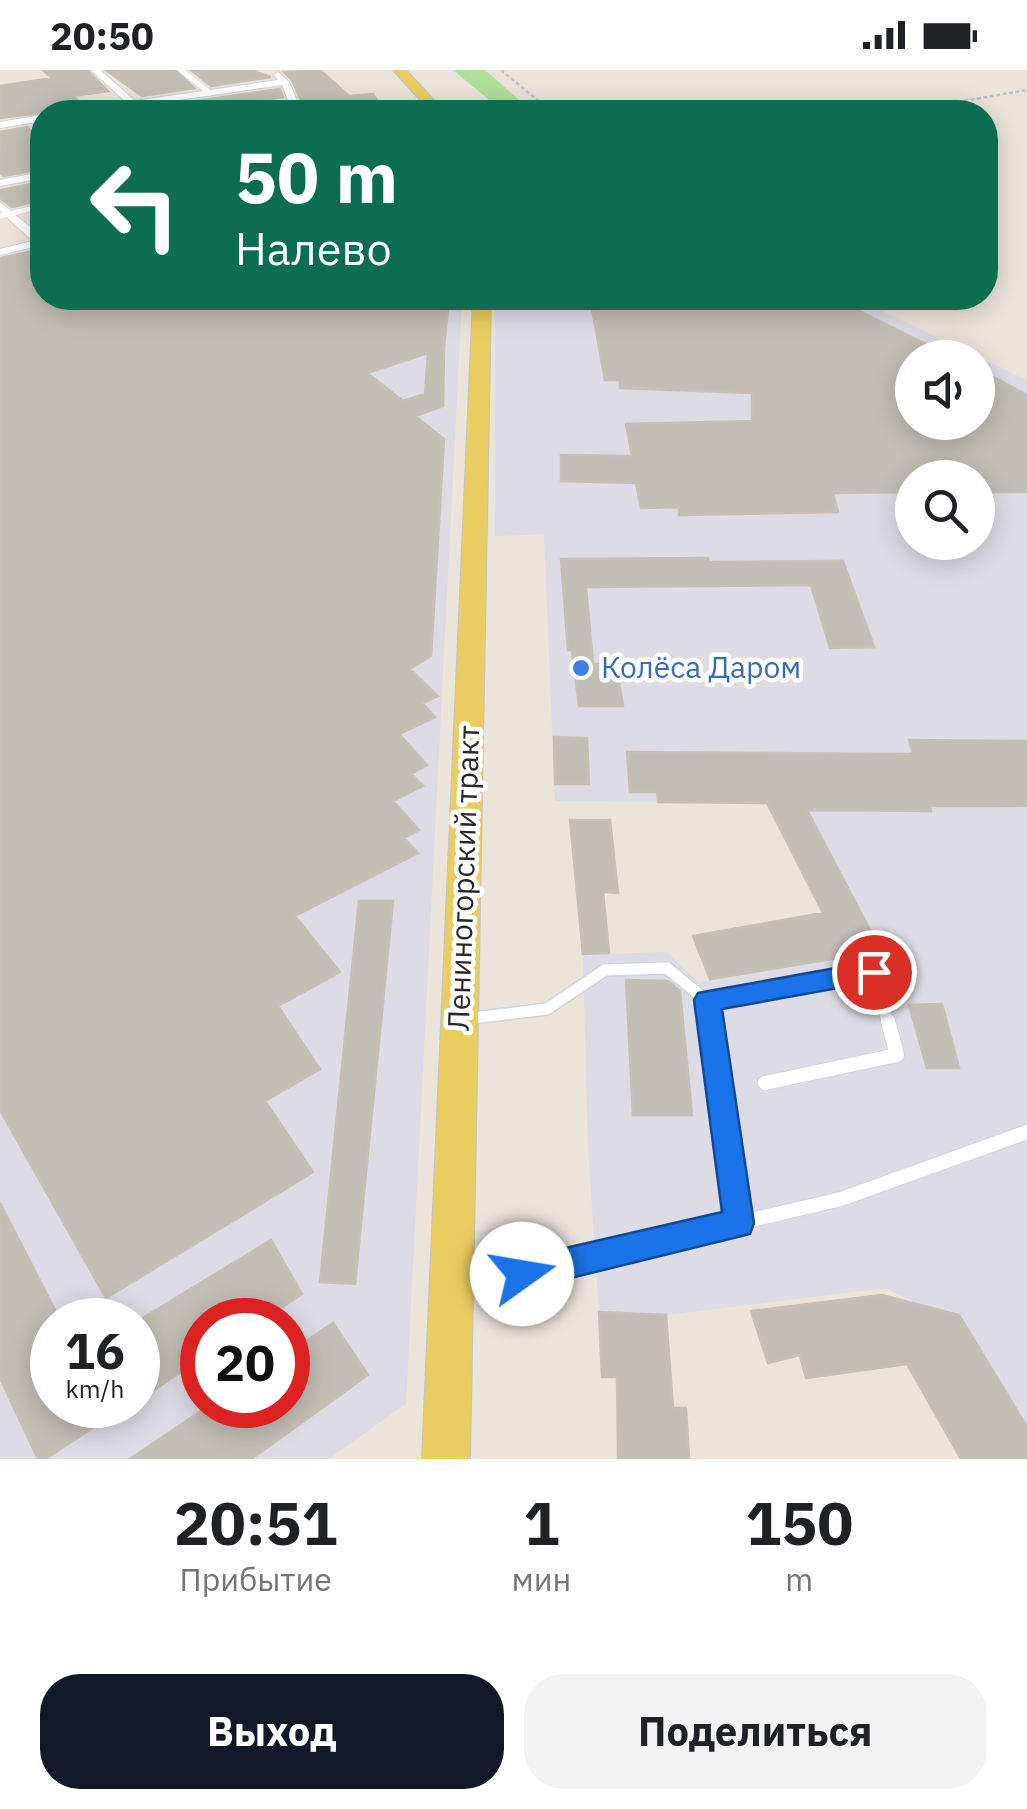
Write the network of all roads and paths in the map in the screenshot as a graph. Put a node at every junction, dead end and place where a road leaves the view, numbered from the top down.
1 (95, 70) edge
2 (181, 70) edge
3 (271, 70) edge
4 (398, 70) edge
5 (501, 70) edge
6 (286, 82) junction
7 (1027, 90) edge
8 (210, 93) junction
9 (129, 100) edge
10 (161, 100) edge
11 (292, 100) edge
12 (427, 100) edge
13 (537, 100) edge
14 (969, 100) edge
15 (30, 120) edge
16 (0, 125) edge
17 (30, 177) edge
18 (0, 183) edge
19 (30, 208) edge
20 (3, 212) edge
21 (30, 233) edge
22 (30, 245) edge
23 (0, 252) edge
24 (482, 310) edge
25 (707, 1000) junction
26 (459, 1020) junction
27 (765, 1083) dead end
28 (1027, 1132) edge
29 (739, 1223) junction
30 (450, 1291) junction
31 (446, 1459) edge

1 - 9 street
2 - 8 lane
3 - 6 street
4 - 12 main road
5 - 13 path
6 - 8 street
6 - 11 street
7 - 14 path
8 - 10 street
15 - 16 street
17 - 18 street
19 - 20 lane
20 - 21 street
22 - 23 street
24 - 26 main road, Лениногорский тракт
25 - 26 lane
25 - 27 lane
25 - 29 lane
26 - 30 main road, Лениногорский тракт
28 - 29 lane
29 - 30 lane
30 - 31 main road, Лениногорский тракт

